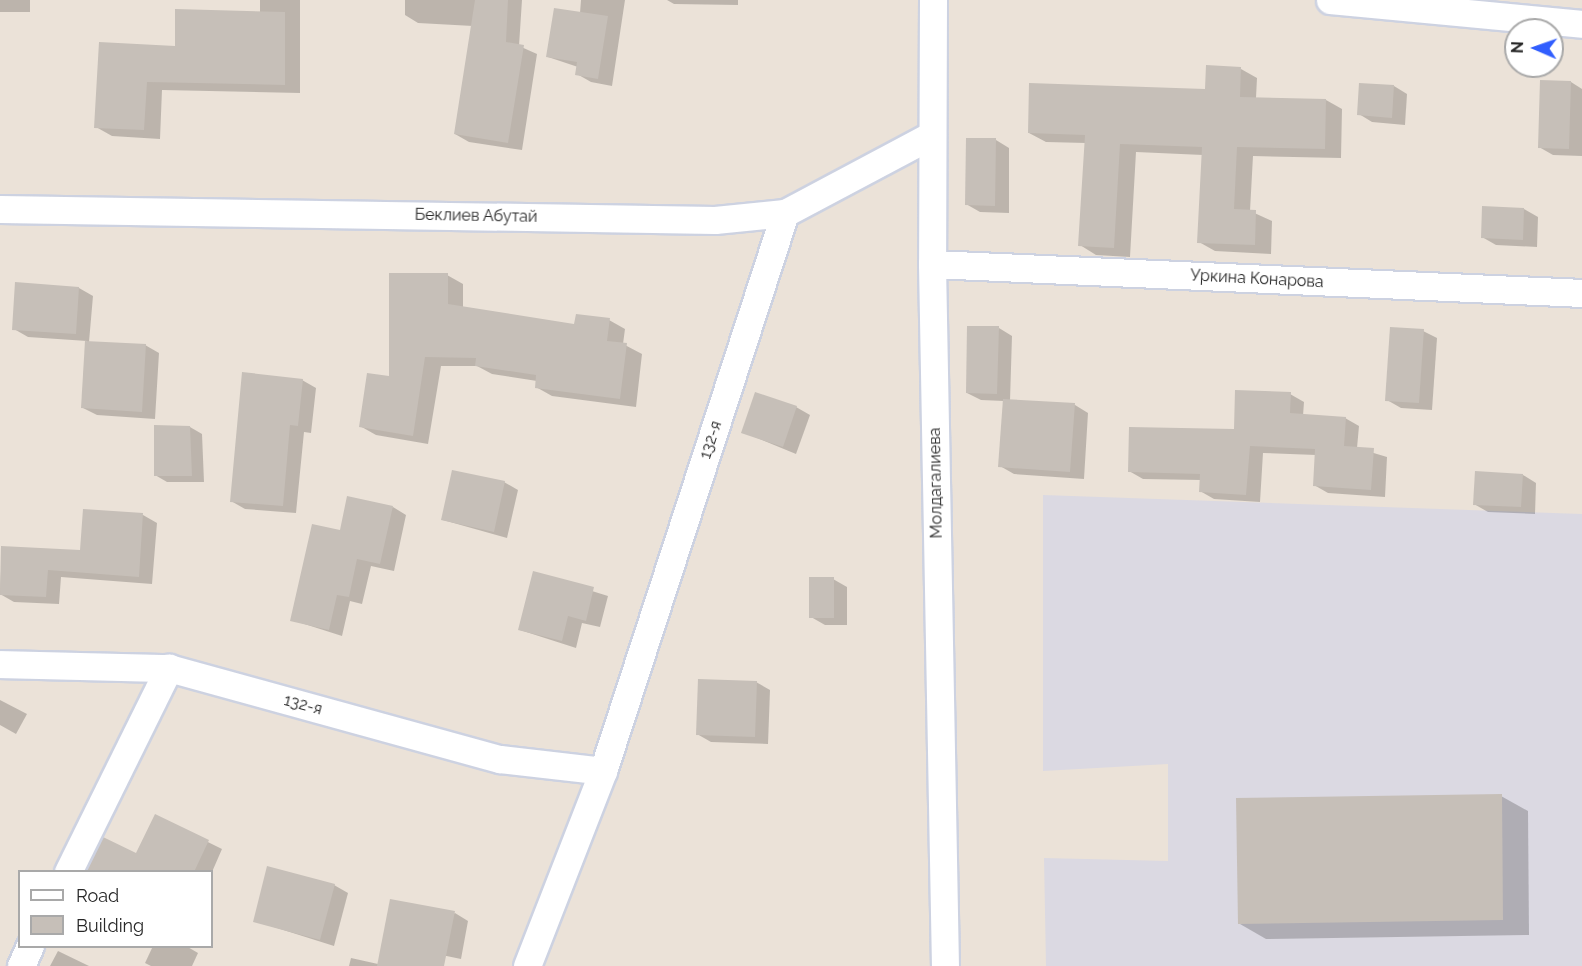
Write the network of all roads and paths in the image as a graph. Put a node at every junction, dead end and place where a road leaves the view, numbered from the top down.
1 (933, 0) edge
2 (1330, 0) edge
3 (1582, 24) edge
4 (932, 135) junction
5 (0, 209) edge
6 (785, 213) junction
7 (932, 264) junction
8 (1582, 293) edge
9 (0, 663) edge
10 (169, 668) junction
11 (603, 771) junction
12 (69, 870) edge
13 (29, 948) edge
14 (21, 966) edge
15 (527, 966) edge
16 (945, 966) edge

1 - 4 street, Молдагалиева
2 - 3 street
4 - 6 street, Беклиев Абутай
4 - 7 street, Молдагалиева
5 - 6 street, Беклиев Абутай
6 - 11 street, 132-я
7 - 8 street, Уркина Конарова
7 - 16 street, Молдагалиева
9 - 10 street, 132-я
10 - 11 street, 132-я
10 - 12 street
11 - 15 street, 132-я
13 - 14 street

